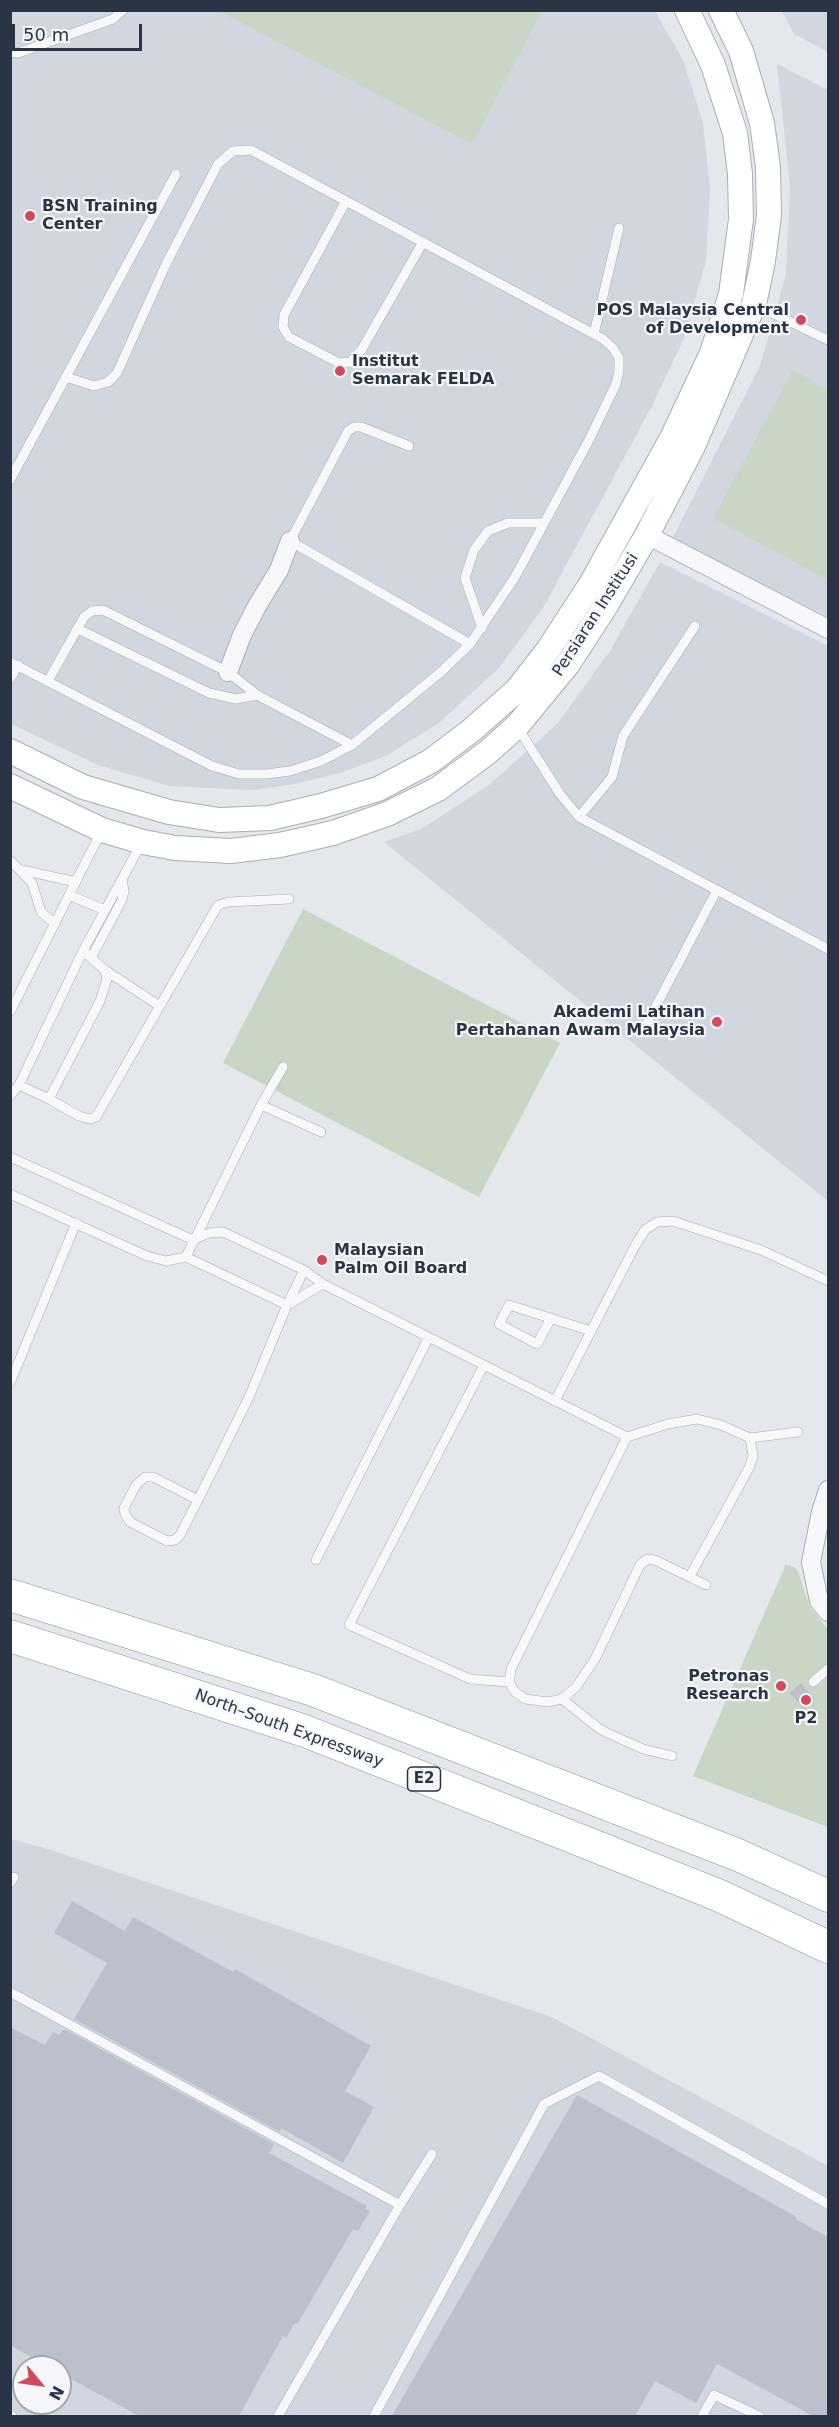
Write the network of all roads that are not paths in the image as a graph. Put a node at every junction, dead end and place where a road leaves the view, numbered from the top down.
1 (123, 10) edge
2 (687, 10) edge
3 (721, 10) edge
4 (10, 52) edge
5 (176, 174) dead end
6 (345, 201) junction
7 (619, 228) dead end
8 (423, 242) junction
9 (754, 304) junction
10 (594, 334) junction
11 (828, 340) edge
12 (66, 377) junction
13 (409, 446) dead end
14 (10, 480) edge
15 (544, 523) junction
16 (647, 535) junction
17 (290, 541) junction
18 (695, 626) dead end
19 (482, 628) junction
20 (78, 629) junction
21 (828, 629) edge
22 (470, 644) junction
23 (14, 664) edge
24 (228, 672) junction
25 (10, 679) edge
26 (48, 681) junction
27 (257, 695) junction
28 (517, 726) junction
29 (352, 745) junction
30 (10, 751) edge
31 (10, 786) edge
32 (579, 817) junction
33 (102, 830) junction
34 (143, 842) junction
35 (10, 860) edge
36 (22, 870) junction
37 (122, 879) junction
38 (76, 882) junction
39 (717, 890) junction
40 (69, 895) junction
41 (289, 899) dead end
42 (105, 910) junction
43 (55, 924) junction
44 (828, 949) edge
45 (83, 951) junction
46 (91, 958) junction
47 (105, 970) junction
48 (158, 1005) junction
49 (10, 1012) edge
50 (646, 1024) dead end
51 (283, 1067) dead end
52 (19, 1085) junction
53 (10, 1096) edge
54 (49, 1099) junction
55 (261, 1105) junction
56 (321, 1132) dead end
57 (10, 1157) edge
58 (10, 1194) edge
59 (76, 1223) junction
60 (194, 1240) junction
61 (186, 1257) junction
62 (304, 1270) junction
63 (828, 1281) edge
64 (323, 1284) junction
65 (287, 1305) junction
66 (551, 1318) junction
67 (591, 1331) junction
68 (429, 1337) junction
69 (484, 1365) junction
70 (10, 1383) edge
71 (555, 1401) junction
72 (798, 1432) dead end
73 (627, 1437) junction
74 (750, 1438) junction
75 (828, 1492) edge
76 (198, 1500) junction
77 (316, 1560) dead end
78 (690, 1576) junction
79 (706, 1585) dead end
80 (10, 1595) edge
81 (828, 1612) edge
82 (10, 1636) edge
83 (828, 1669) edge
84 (509, 1682) junction
85 (813, 1682) dead end
86 (562, 1698) junction
87 (672, 1756) dead end
88 (828, 1896) edge
89 (828, 1947) edge
90 (10, 1992) edge
91 (432, 2154) dead end
92 (828, 2204) edge
93 (400, 2205) junction
94 (278, 2416) edge
95 (374, 2416) edge
96 (702, 2416) edge
97 (759, 2416) edge

1 - 4 lane
2 - 30 street, Persiaran Institusi
3 - 9 street, Persiaran Institusi
5 - 12 lane
6 - 8 lane
6 - 8 lane
6 - 12 lane
7 - 10 lane
8 - 10 lane
9 - 11 lane
9 - 16 street, Persiaran Institusi
10 - 15 lane
12 - 14 lane
13 - 17 lane
15 - 19 lane
15 - 19 lane
16 - 21 street
16 - 28 street, Persiaran Institusi
17 - 22 lane
17 - 24 street
18 - 32 lane
19 - 22 lane
20 - 24 lane
20 - 26 lane
20 - 27 lane
22 - 29 lane
23 - 25 lane
23 - 26 lane
24 - 27 lane
26 - 29 lane
27 - 29 lane
28 - 32 lane
28 - 34 street, Persiaran Institusi
31 - 33 street, Persiaran Institusi
32 - 39 lane
33 - 34 street, Persiaran Institusi
33 - 38 lane
34 - 37 lane
35 - 36 lane
36 - 38 lane
36 - 43 lane
37 - 42 lane
37 - 46 lane
38 - 40 lane
39 - 44 lane
39 - 50 lane
40 - 42 lane
40 - 43 lane
41 - 48 lane
42 - 45 lane
43 - 49 lane
45 - 46 lane
45 - 52 lane
46 - 47 lane
47 - 48 lane
47 - 54 lane
48 - 54 lane
51 - 55 lane
52 - 53 lane
52 - 54 lane
55 - 56 lane
55 - 60 lane
57 - 60 lane
58 - 59 lane
59 - 61 lane
59 - 70 lane
60 - 61 lane
60 - 62 lane
61 - 65 lane
62 - 64 lane
62 - 65 lane
63 - 67 lane
64 - 65 lane
64 - 68 lane
65 - 76 lane
66 - 66 lane
66 - 67 lane
67 - 71 lane
68 - 69 lane
68 - 77 lane
69 - 71 lane
69 - 84 lane
71 - 73 lane
72 - 74 lane
73 - 74 lane
73 - 84 lane
74 - 78 lane
75 - 81 street
76 - 76 lane
78 - 79 lane
78 - 86 lane
80 - 88 highway
82 - 89 highway, North–South Expressway / E2
83 - 85 lane
84 - 86 lane
86 - 87 lane
90 - 93 lane
91 - 93 lane
92 - 95 lane
93 - 94 lane
96 - 97 lane

